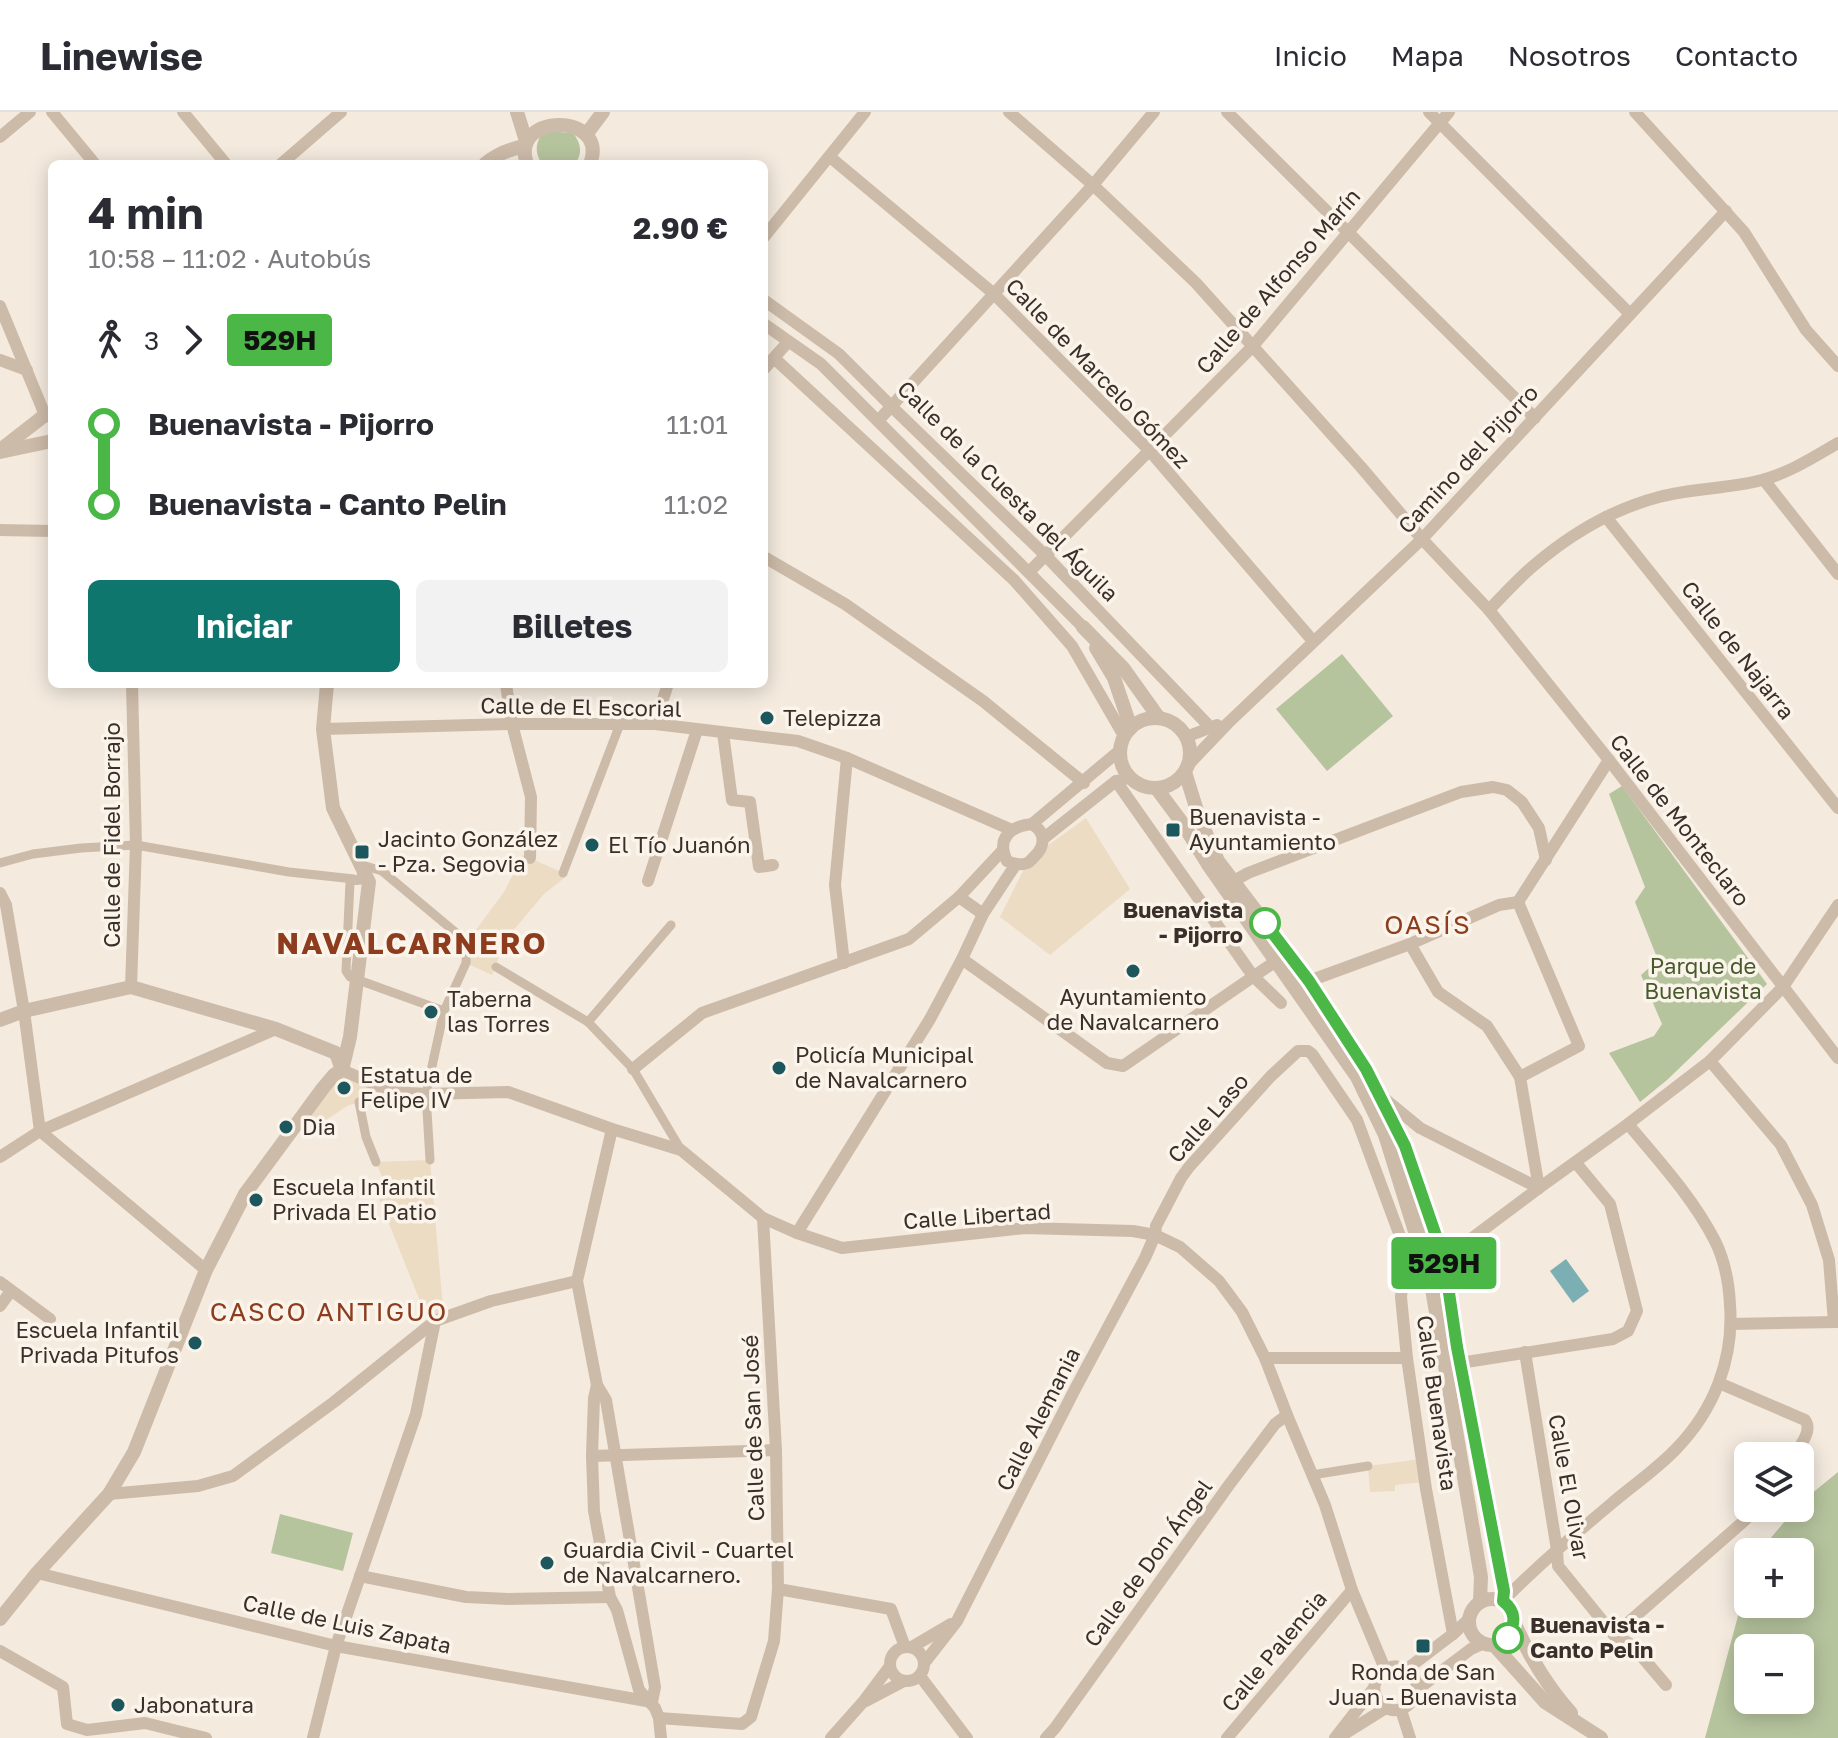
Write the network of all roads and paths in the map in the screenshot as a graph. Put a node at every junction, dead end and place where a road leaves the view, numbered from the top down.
1 (30, 112) edge
2 (52, 112) edge
3 (183, 112) edge
4 (341, 112) edge
5 (517, 112) edge
6 (603, 112) edge
7 (865, 112) edge
8 (1009, 112) edge
9 (1154, 112) edge
10 (1227, 112) edge
11 (1429, 112) edge
12 (1449, 112) edge
13 (1635, 112) edge
14 (570, 115) edge
15 (1440, 123) junction
16 (0, 137) edge
17 (590, 138) junction
18 (525, 144) junction
19 (830, 157) junction
20 (92, 160) edge
21 (223, 160) edge
22 (286, 160) edge
23 (490, 160) edge
24 (527, 160) edge
25 (591, 160) edge
26 (599, 160) edge
27 (1093, 185) junction
28 (1726, 211) junction
29 (768, 232) edge
30 (1347, 232) junction
31 (993, 293) junction
32 (768, 303) edge
33 (0, 306) edge
34 (1630, 314) junction
35 (768, 327) edge
36 (788, 342) junction
37 (1253, 346) junction
38 (774, 358) junction
39 (0, 360) edge
40 (768, 365) edge
41 (1838, 366) edge
42 (27, 370) junction
43 (891, 406) junction
44 (48, 414) edge
45 (48, 417) edge
46 (1535, 418) junction
47 (878, 421) junction
48 (48, 442) edge
49 (1838, 443) edge
50 (901, 444) junction
51 (1149, 450) junction
52 (0, 451) edge
53 (885, 459) junction
54 (1764, 480) junction
55 (941, 483) junction
56 (927, 498) junction
57 (1606, 517) junction
58 (0, 530) edge
59 (48, 531) edge
60 (995, 537) junction
61 (1422, 539) junction
62 (983, 550) junction
63 (1045, 555) junction
64 (768, 559) edge
65 (1029, 572) junction
66 (1838, 574) edge
67 (1489, 610) junction
68 (1086, 633) junction
69 (1313, 641) junction
70 (1072, 646) junction
71 (132, 688) edge
72 (327, 688) edge
73 (507, 688) edge
74 (667, 688) edge
75 (1159, 718) junction
76 (1228, 723) junction
77 (512, 724) junction
78 (620, 724) junction
79 (655, 724) junction
80 (1210, 727) junction
81 (323, 729) junction
82 (697, 730) junction
83 (1127, 732) junction
84 (723, 733) junction
85 (1186, 737) junction
86 (1119, 751) junction
87 (847, 758) junction
88 (1609, 760) junction
89 (1187, 769) junction
90 (1123, 780) junction
91 (1084, 783) junction
92 (1157, 789) junction
93 (1838, 808) edge
94 (1032, 824) junction
95 (1012, 830) junction
96 (1044, 838) junction
97 (136, 845) junction
98 (1002, 851) junction
99 (530, 858) dead end
100 (1546, 860) junction
101 (0, 863) edge
102 (1016, 864) junction
103 (773, 865) dead end
104 (759, 867) junction
105 (744, 870) dead end
106 (361, 872) junction
107 (563, 873) dead end
108 (648, 881) dead end
109 (1232, 882) junction
110 (0, 893) edge
111 (959, 897) junction
112 (1518, 902) junction
113 (1838, 905) edge
114 (983, 914) junction
115 (671, 925) dead end
116 (1410, 944) junction
117 (962, 959) junction
118 (1276, 961) junction
119 (844, 963) junction
120 (496, 967) dead end
121 (1253, 976) junction
122 (357, 978) junction
123 (1309, 981) junction
124 (131, 987) junction
125 (1783, 987) junction
126 (1281, 1003) dead end
127 (24, 1011) junction
128 (444, 1011) junction
129 (0, 1020) edge
130 (588, 1022) junction
131 (276, 1029) junction
132 (1312, 1054) joint
133 (1838, 1058) edge
134 (1710, 1061) junction
135 (633, 1069) junction
136 (342, 1070) junction
137 (1520, 1077) junction
138 (426, 1094) junction
139 (1381, 1096) junction
140 (359, 1102) dead end
141 (1628, 1124) junction
142 (612, 1129) junction
143 (40, 1131) junction
144 (1385, 1135) junction
145 (681, 1150) junction
146 (0, 1157) edge
147 (430, 1160) dead end
148 (376, 1162) dead end
149 (1576, 1163) junction
150 (1539, 1188) junction
151 (763, 1218) junction
152 (797, 1233) junction
153 (1155, 1235) junction
154 (1444, 1259) junction
155 (206, 1270) junction
156 (577, 1281) junction
157 (5, 1286) edge
158 (0, 1306) edge
159 (50, 1319) dead end
160 (435, 1321) junction
161 (1836, 1322) edge
162 (1731, 1324) junction
163 (1525, 1352) junction
164 (1265, 1358) junction
165 (1407, 1358) junction
166 (1460, 1363) junction
167 (1719, 1383) junction
168 (597, 1385) junction
169 (1287, 1415) junction
170 (1802, 1442) edge
171 (776, 1450) junction
172 (614, 1455) junction
173 (592, 1456) junction
174 (1368, 1466) dead end
175 (1312, 1475) junction
176 (109, 1494) junction
177 (1743, 1522) edge
178 (1557, 1550) junction
179 (37, 1573) junction
180 (360, 1576) junction
181 (778, 1589) junction
182 (1352, 1590) junction
183 (610, 1597) junction
184 (1503, 1601) junction
185 (1480, 1602) junction
186 (641, 1605) junction
187 (617, 1610) junction
188 (1, 1616) edge
189 (1469, 1619) junction
190 (957, 1621) junction
191 (1515, 1624) junction
192 (1453, 1634) junction
193 (1614, 1635) junction
194 (1489, 1644) junction
195 (336, 1646) junction
196 (908, 1647) junction
197 (0, 1651) edge
198 (925, 1662) junction
199 (890, 1666) junction
200 (1385, 1669) junction
201 (1407, 1669) junction
202 (920, 1676) junction
203 (904, 1681) junction
204 (1666, 1685) dead end
205 (1374, 1688) junction
206 (1418, 1689) junction
207 (652, 1702) junction
208 (863, 1702) junction
209 (1386, 1708) junction
210 (1401, 1710) junction
211 (659, 1718) junction
212 (1584, 1728) junction
213 (88, 1734) edge
214 (206, 1738) edge
215 (313, 1738) edge
216 (661, 1738) edge
217 (831, 1738) edge
218 (967, 1738) edge
219 (1046, 1738) edge
220 (1227, 1738) edge
221 (1337, 1738) edge
222 (1410, 1738) edge
223 (1601, 1738) edge

1 - 16 street
2 - 20 street
3 - 21 street
4 - 22 street
5 - 18 street
6 - 17 street
7 - 19 street
8 - 27 street, Calle de Monteclaro
9 - 27 street
10 - 30 street
11 - 15 street
12 - 15 street, Calle de Alfonso Marín
13 - 28 street
14 - 17 street
14 - 18 street
15 - 30 street, Calle de Alfonso Marín
15 - 34 street
17 - 25 street
17 - 26 street
18 - 23 street
18 - 24 street
19 - 29 street
19 - 31 street, Calle de Marcelo Gómez
27 - 31 street
27 - 37 street, Calle de Monteclaro
28 - 34 street, Camino del Pijorro
28 - 41 street
30 - 37 street, Calle de Alfonso Marín
30 - 46 street
31 - 43 street
31 - 51 street, Calle de Marcelo Gómez
32 - 43 street, Calle de la Cuesta del Águila
33 - 42 street
34 - 46 street, Camino del Pijorro
35 - 36 street, Calle de la Cuesta del Águila
36 - 38 street
36 - 47 street, Calle de la Cuesta del Águila
37 - 51 street, Calle de Alfonso Marín
37 - 61 street, Calle de Monteclaro
38 - 40 street
38 - 53 street
39 - 42 street
42 - 44 street
43 - 47 street
43 - 63 street, Calle de la Cuesta del Águila
45 - 52 street
46 - 61 street, Camino del Pijorro
47 - 50 street, Calle de la Cuesta del Águila
48 - 52 street
49 - 54 street
50 - 53 street, Calle de la Cuesta del Águila
50 - 55 street, Calle de la Cuesta del Águila
51 - 63 street, Calle de Alfonso Marín
51 - 69 street, Calle de Marcelo Gómez
53 - 56 street
54 - 57 street
54 - 66 street
55 - 56 street, Calle de la Cuesta del Águila
55 - 60 street, Calle de la Cuesta del Águila
56 - 62 street
57 - 67 street
57 - 93 street, Calle de Najarra
58 - 59 street
60 - 62 street, Calle de la Cuesta del Águila
60 - 65 street, Calle de la Cuesta del Águila
61 - 67 street, Calle de Monteclaro
61 - 69 street, Camino del Pijorro
62 - 70 street
63 - 65 street, Calle de Alfonso Marín
63 - 80 street, Calle de la Cuesta del Águila
64 - 91 street
65 - 68 street, Calle de la Cuesta del Águila
67 - 88 street, Calle de Monteclaro
68 - 70 street
68 - 75 street, Calle de la Cuesta del Águila
68 - 83 street, Calle de la Cuesta del Águila
69 - 76 street, Camino del Pijorro
70 - 83 street
71 - 97 street, Calle de Fidel Borrajo
72 - 81 street
73 - 77 street
74 - 79 street
75 - 83 street
75 - 85 street
76 - 80 street
76 - 89 street, Camino del Pijorro
77 - 78 street, Calle de El Escorial
77 - 81 street, Calle de El Escorial
77 - 99 street
78 - 79 street, Calle de El Escorial
78 - 107 street
79 - 82 street, Calle de El Escorial
80 - 85 street
81 - 106 street
82 - 84 street, Calle de El Escorial
82 - 108 street
83 - 86 street
84 - 87 street, Calle de El Escorial
84 - 104 street
85 - 89 street
86 - 90 street
86 - 91 street
87 - 95 street, Calle de El Escorial
87 - 119 street
88 - 100 street
88 - 125 street, Calle de Monteclaro
89 - 92 street
89 - 109 street, Calle Buenavista
90 - 92 street
90 - 96 street
90 - 121 street
91 - 94 street
92 - 118 street, Calle Buenavista
94 - 95 street
94 - 96 street
95 - 98 street
96 - 102 street
97 - 101 street
97 - 106 street
97 - 124 street, Calle de Fidel Borrajo
98 - 102 street
98 - 111 street
100 - 109 street
100 - 112 street
102 - 114 street
103 - 104 street
104 - 105 street
106 - 122 street
106 - 128 street
109 - 123 street, Calle Buenavista
110 - 127 street
111 - 114 street
111 - 119 street
112 - 116 street
112 - 137 street
113 - 125 street
114 - 117 street
115 - 130 street
116 - 123 street
116 - 137 street
117 - 121 street
117 - 152 street
118 - 121 street
118 - 144 street, Calle Buenavista
119 - 135 street
120 - 130 street
121 - 126 street
122 - 128 street
122 - 136 street
123 - 139 street, Calle Buenavista
124 - 127 street
124 - 131 street
125 - 133 street, Calle de Monteclaro
125 - 134 street
127 - 129 street
127 - 143 street
128 - 138 street
130 - 135 street
131 - 136 street
131 - 143 street
132 - 153 street, Calle Laso
132 - 165 street, Calle Buenavista
134 - 141 street
134 - 161 street
135 - 145 street
136 - 138 street, Calle Libertad
136 - 155 street
137 - 150 street
138 - 142 street, Calle Libertad
138 - 147 street
139 - 150 street
139 - 154 street, Calle Buenavista
140 - 148 street
141 - 149 street
141 - 162 street
142 - 145 street, Calle Libertad
142 - 156 street
143 - 146 street
143 - 155 street
144 - 154 street, Calle Buenavista
144 - 185 street, Calle Buenavista
145 - 151 street, Calle Libertad
149 - 150 street
149 - 163 street
150 - 154 street
151 - 152 street, Calle Libertad
151 - 171 street, Calle de San José
152 - 153 street, Calle Libertad
153 - 164 street, Calle Libertad
153 - 190 street, Calle Alemania
154 - 166 street, Calle Buenavista
155 - 176 street
156 - 160 street
156 - 168 street
157 - 158 street
157 - 159 street
160 - 176 street
160 - 180 street
161 - 162 street
162 - 167 street
163 - 166 street
163 - 178 street, Calle El Olivar
164 - 165 street
164 - 169 street, Calle Libertad
165 - 192 street, Calle Buenavista
166 - 184 street, Calle Buenavista
167 - 170 street
167 - 178 street
168 - 172 street
168 - 173 street
169 - 175 street, Calle Libertad
169 - 219 street, Calle de Don Ángel
171 - 172 street
171 - 181 street, Calle de San José
172 - 173 street
172 - 186 street
173 - 183 street
174 - 175 street
175 - 182 street, Calle Libertad
176 - 179 street
177 - 193 street
178 - 184 street
178 - 193 street, Calle El Olivar
179 - 188 street
179 - 195 street, Calle de Luis Zapata
180 - 183 street
180 - 195 street
181 - 196 street
181 - 211 street, Calle de San José
182 - 200 street, Calle Libertad
182 - 220 street, Calle Palencia
183 - 187 street
184 - 185 street
184 - 191 street
185 - 189 street
186 - 187 street
186 - 207 street
187 - 207 street
189 - 192 street
189 - 194 street
190 - 196 street
190 - 198 street, Calle Alemania
191 - 194 street
191 - 212 street
192 - 201 street
193 - 204 street, Calle El Olivar
194 - 206 street
194 - 212 street
195 - 207 street, Calle de Luis Zapata
195 - 215 street
196 - 198 street
196 - 199 street
197 - 213 street
198 - 202 street
199 - 203 street
199 - 208 street
200 - 201 street
200 - 205 street
201 - 206 street
202 - 203 street
202 - 218 street
203 - 208 street
205 - 209 street
205 - 221 street
206 - 210 street
207 - 211 street
208 - 217 street
209 - 210 street
209 - 221 street
210 - 222 street
211 - 216 street
212 - 223 street
213 - 214 street

